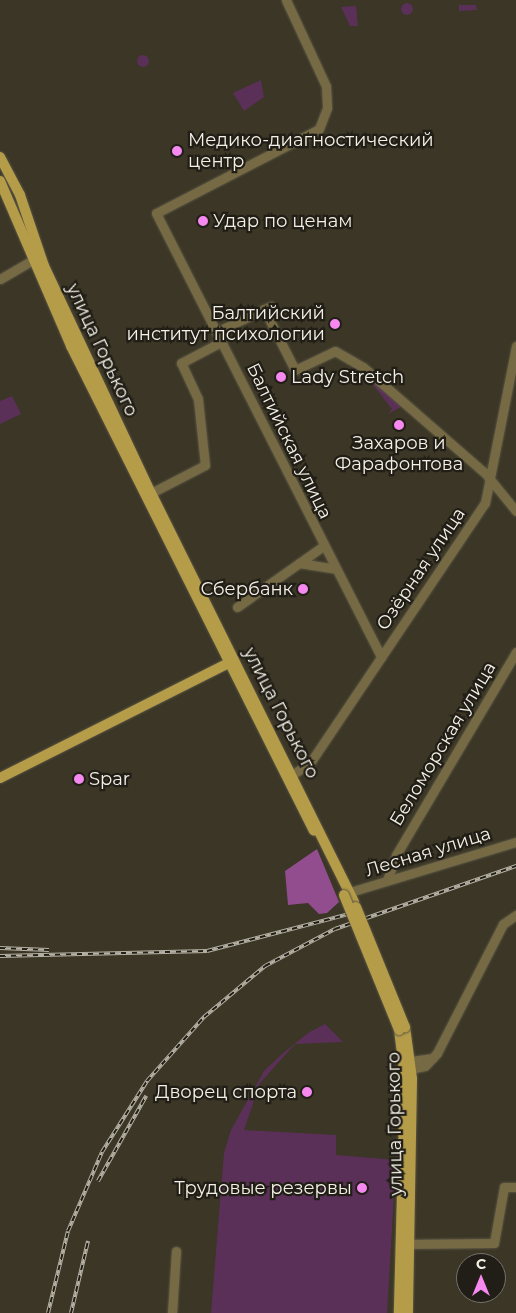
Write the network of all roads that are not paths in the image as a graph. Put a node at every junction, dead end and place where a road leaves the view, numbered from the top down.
1 (286, 0) edge
2 (0, 156) edge
3 (0, 181) edge
4 (37, 258) junction
5 (0, 278) edge
6 (216, 332) junction
7 (222, 342) junction
8 (516, 346) edge
9 (492, 481) junction
10 (151, 493) junction
11 (516, 510) edge
12 (323, 546) junction
13 (299, 563) junction
14 (335, 569) junction
15 (238, 608) dead end
16 (516, 652) edge
17 (381, 658) junction
18 (233, 662) junction
19 (291, 776) junction
20 (0, 778) edge
21 (516, 842) edge
22 (387, 880) junction
23 (347, 894) junction
24 (516, 915) edge
25 (408, 1066) junction
26 (516, 1187) edge
27 (407, 1244) junction
28 (176, 1251) dead end
29 (172, 1313) edge
30 (399, 1313) edge
31 (408, 1313) edge

1 - 6 street, Балтийская улица
2 - 4 main road, улица Горького
3 - 4 main road, улица Горького
4 - 5 street
4 - 10 main road, улица Горького
4 - 18 main road, улица Горького
6 - 7 street, Балтийская улица
6 - 9 street
7 - 10 street
7 - 12 street, Балтийская улица
8 - 9 street, Озёрная улица
9 - 11 street
9 - 17 street, Озёрная улица
10 - 18 main road, улица Горького
12 - 13 street
12 - 14 street, Балтийская улица
13 - 14 street
13 - 15 street
14 - 17 street, Балтийская улица
16 - 22 street, Беломорская улица
17 - 19 street, Озёрная улица
18 - 19 main road, улица Горького
18 - 20 main road
19 - 23 main road, улица Горького
21 - 22 street, Лесная улица
22 - 23 street, Лесная улица
23 - 25 main road, улица Горького, bridge
24 - 25 street
25 - 27 main road, улица Горького
26 - 27 street
27 - 30 main road, улица Горького
27 - 31 main road, улица Горького
28 - 29 street

